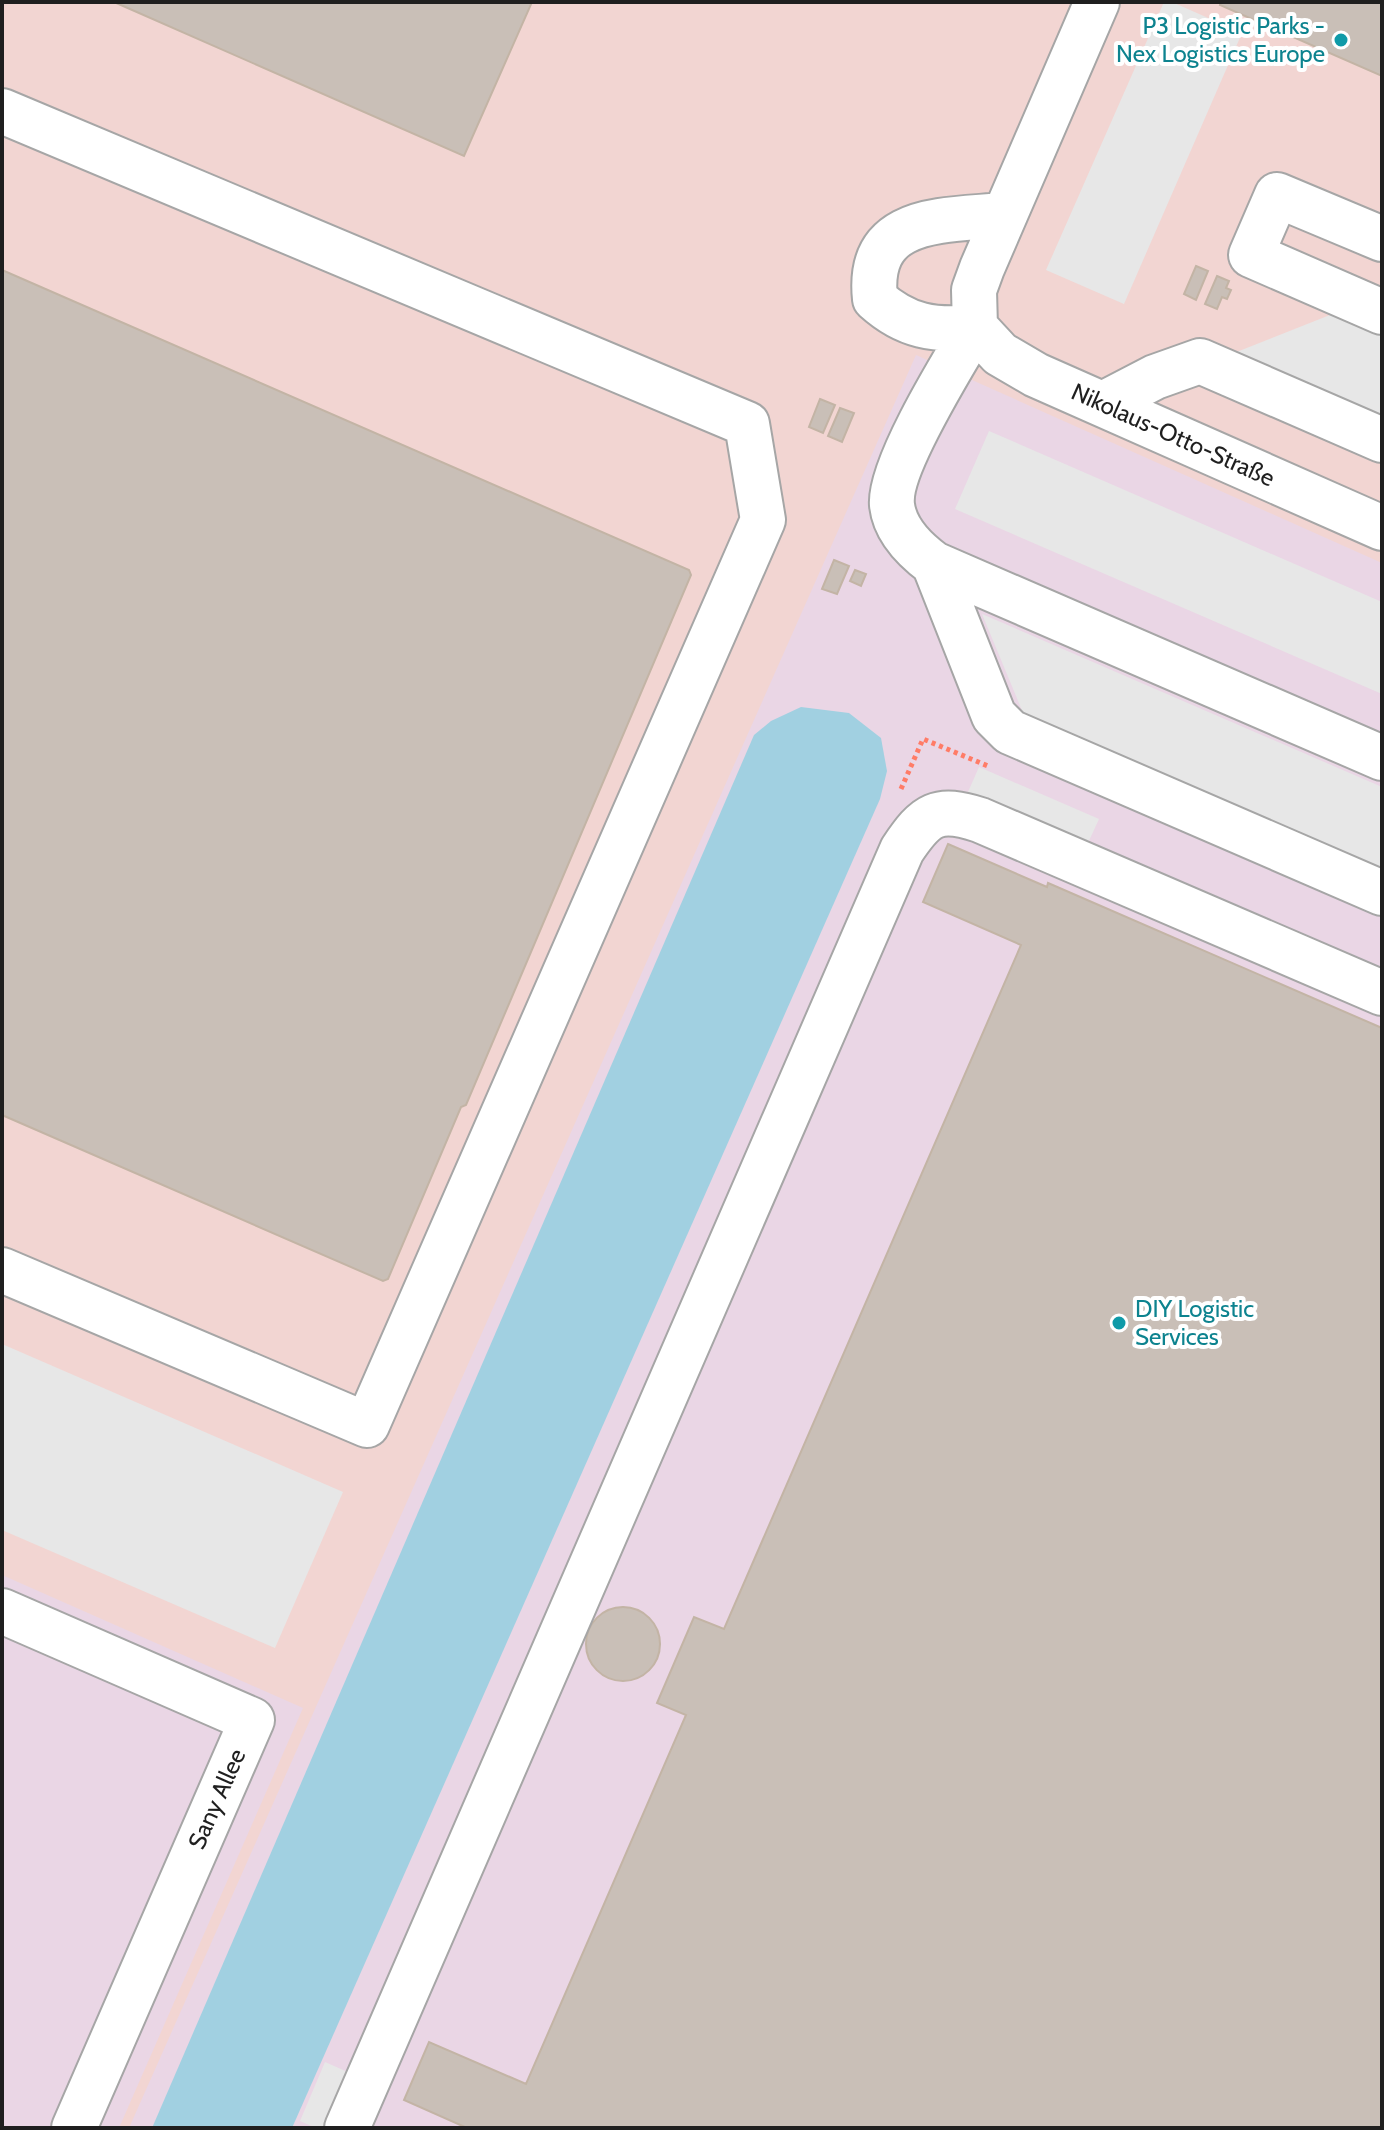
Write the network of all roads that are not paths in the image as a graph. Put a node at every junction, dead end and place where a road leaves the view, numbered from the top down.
1 (1097, 2) edge
2 (2, 111) edge
3 (1003, 215) junction
4 (1382, 239) edge
5 (1382, 312) edge
6 (975, 327) junction
7 (1103, 404) junction
8 (1382, 440) edge
9 (1382, 528) edge
10 (934, 564) junction
11 (1382, 758) edge
12 (1382, 893) edge
13 (1382, 993) edge
14 (2, 1270) edge
15 (2, 1611) edge
16 (74, 2128) edge
17 (347, 2128) edge

1 - 3 street
2 - 14 street
3 - 6 street
3 - 6 street
4 - 5 street
6 - 7 street, Nikolaus-Otto-Straße
6 - 10 street
7 - 8 street
7 - 9 street, Nikolaus-Otto-Straße
10 - 11 street
10 - 12 street
13 - 17 street
15 - 16 street, Sany Allee

